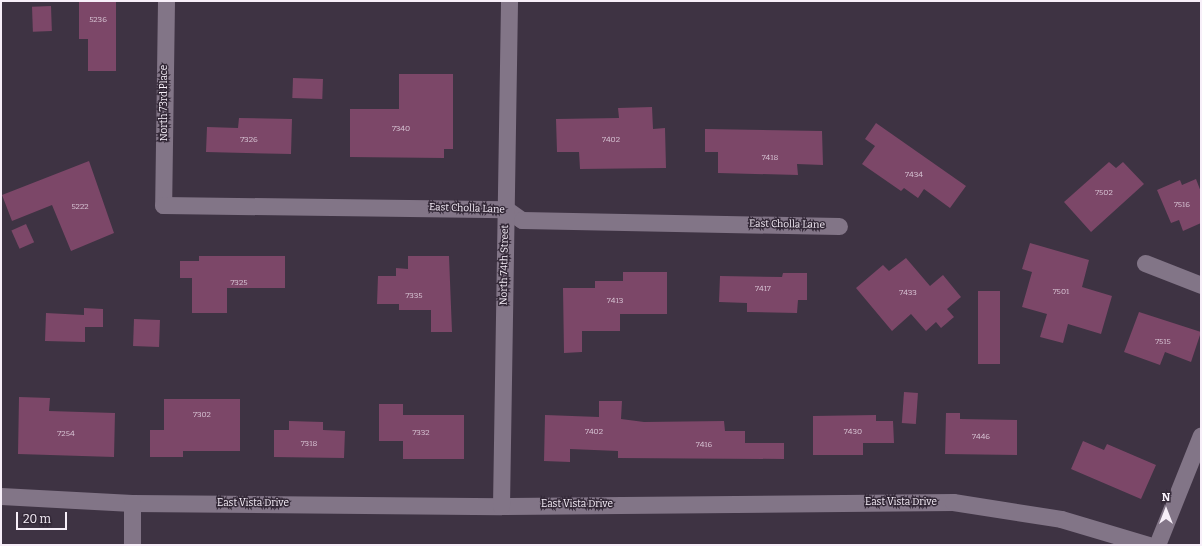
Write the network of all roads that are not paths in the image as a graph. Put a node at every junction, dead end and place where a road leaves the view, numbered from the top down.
1 (166, 1) edge
2 (509, 1) edge
3 (163, 205) joint
4 (506, 209) junction
5 (839, 226) dead end
6 (1145, 263) dead end
7 (1201, 285) edge
8 (1201, 436) edge
9 (1, 496) edge
10 (132, 503) junction
11 (501, 506) junction
12 (132, 545) edge
13 (1148, 545) edge
14 (1157, 545) edge

1 - 3 street, North 73rd Place
2 - 4 street, North 74th Street
3 - 4 street, East Cholla Lane
4 - 5 street, East Cholla Lane
4 - 11 street, North 74th Street
6 - 7 street
8 - 14 street
9 - 10 street, East Vista Drive
10 - 11 street, East Vista Drive
10 - 12 street
11 - 13 street, East Vista Drive

